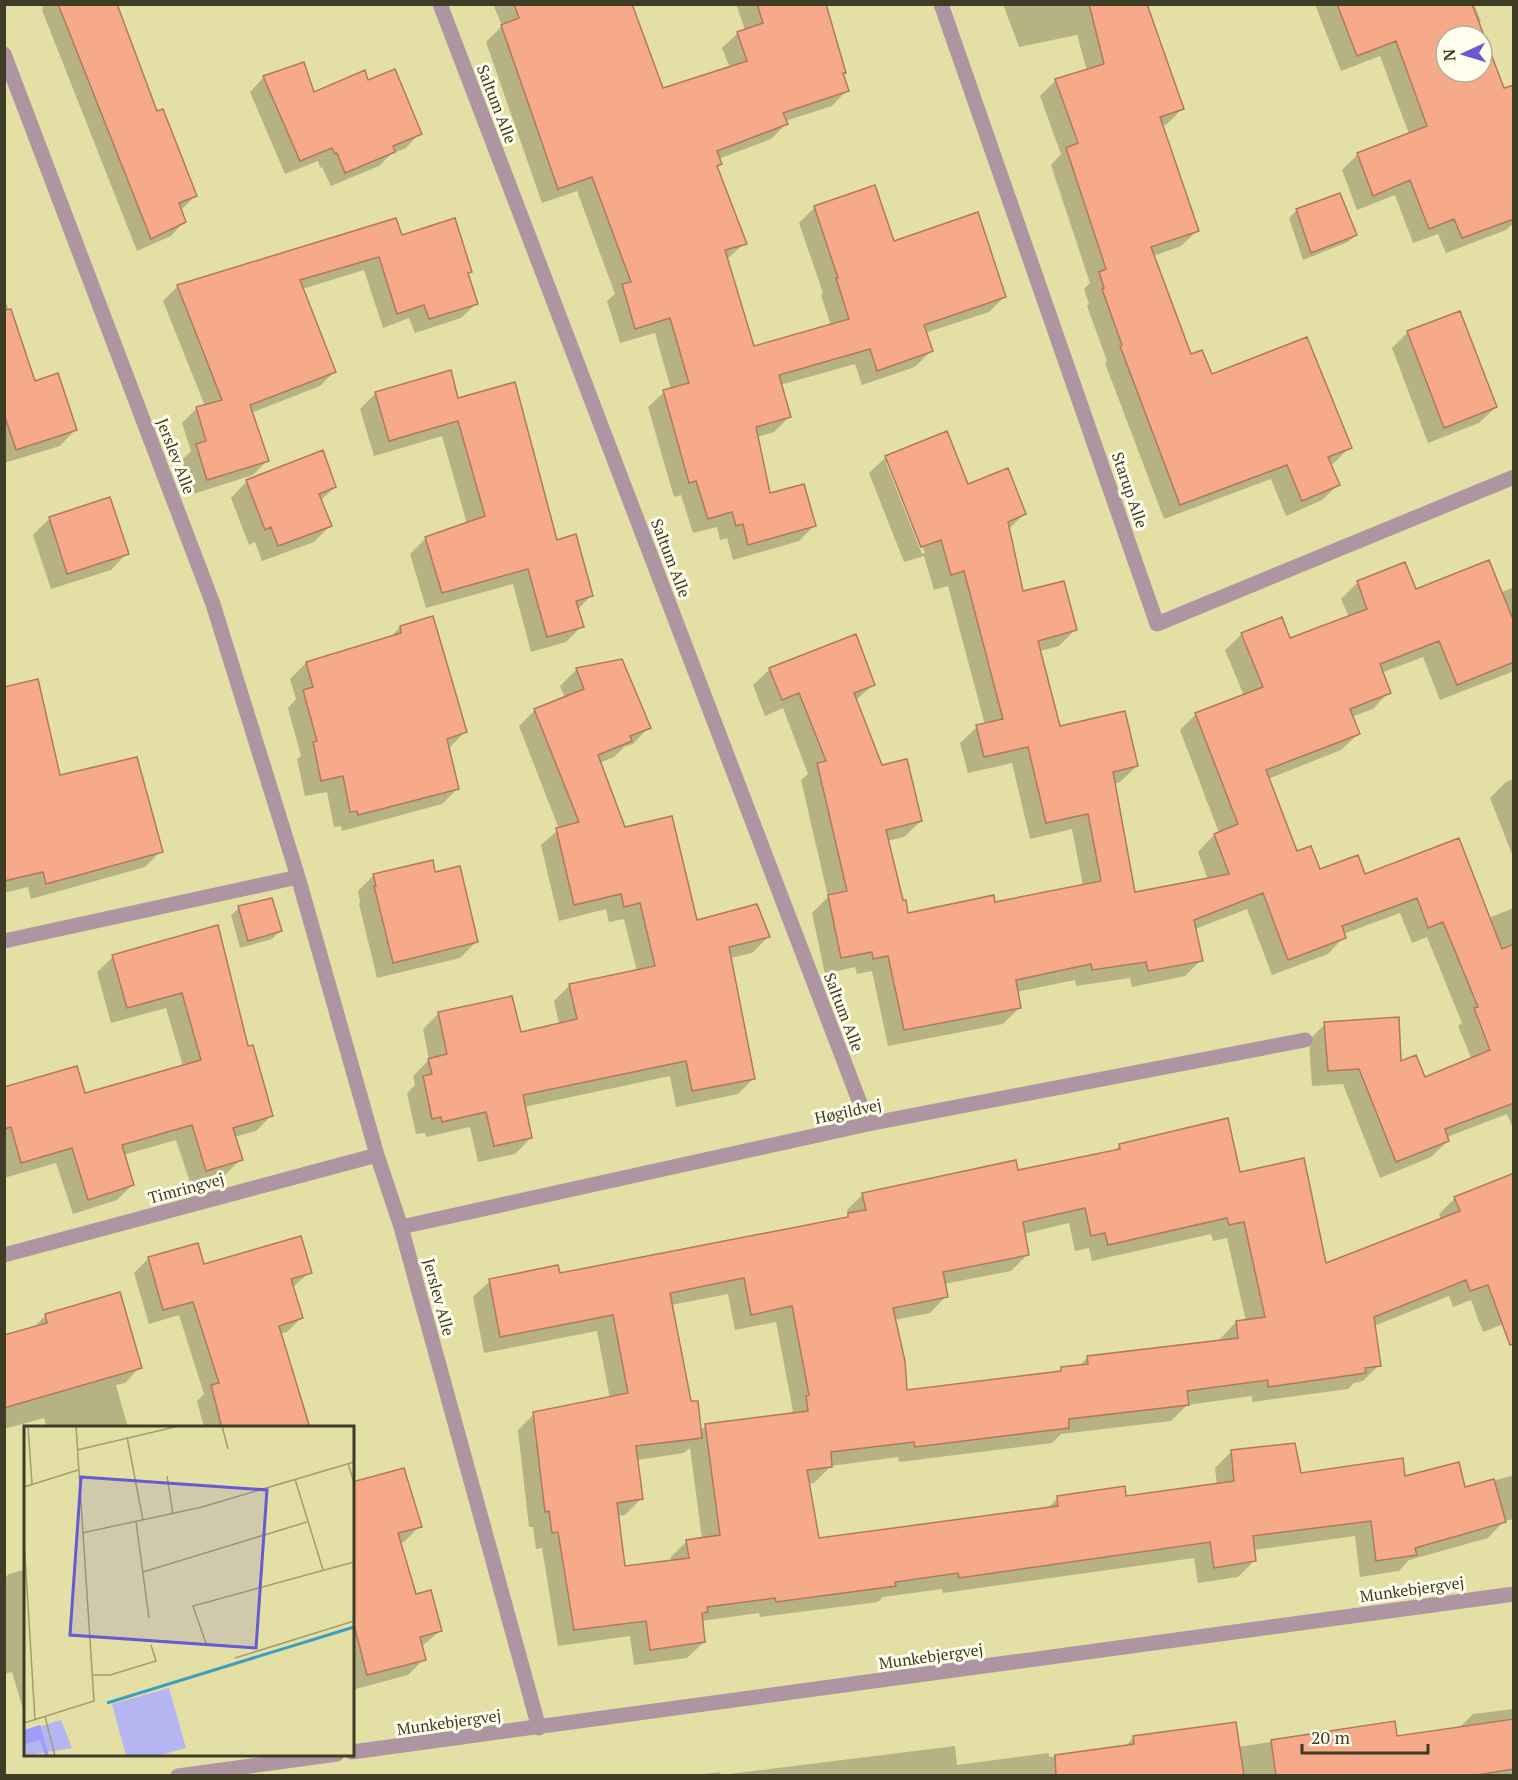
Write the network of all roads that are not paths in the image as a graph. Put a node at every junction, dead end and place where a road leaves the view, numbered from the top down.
1 (440, 4) edge
2 (941, 4) edge
3 (4, 54) edge
4 (1514, 477) edge
5 (298, 877) junction
6 (4, 942) edge
7 (1305, 1040) dead end
8 (868, 1124) junction
9 (377, 1155) junction
10 (401, 1227) junction
11 (4, 1255) edge
12 (1514, 1594) edge
13 (539, 1728) junction
14 (354, 1752) edge
15 (329, 1756) edge
16 (178, 1776) edge

1 - 8 street, Saltum Alle
2 - 4 street, Starup Alle
3 - 5 street, Jerslev Alle
5 - 6 street
5 - 9 street, Jerslev Alle
7 - 8 street, Høgildvej
8 - 10 street, Høgildvej
9 - 10 street, Jerslev Alle
9 - 11 street, Timringvej
10 - 13 street, Jerslev Alle
12 - 13 street, Munkebjergvej
13 - 14 street, Munkebjergvej
15 - 16 street

